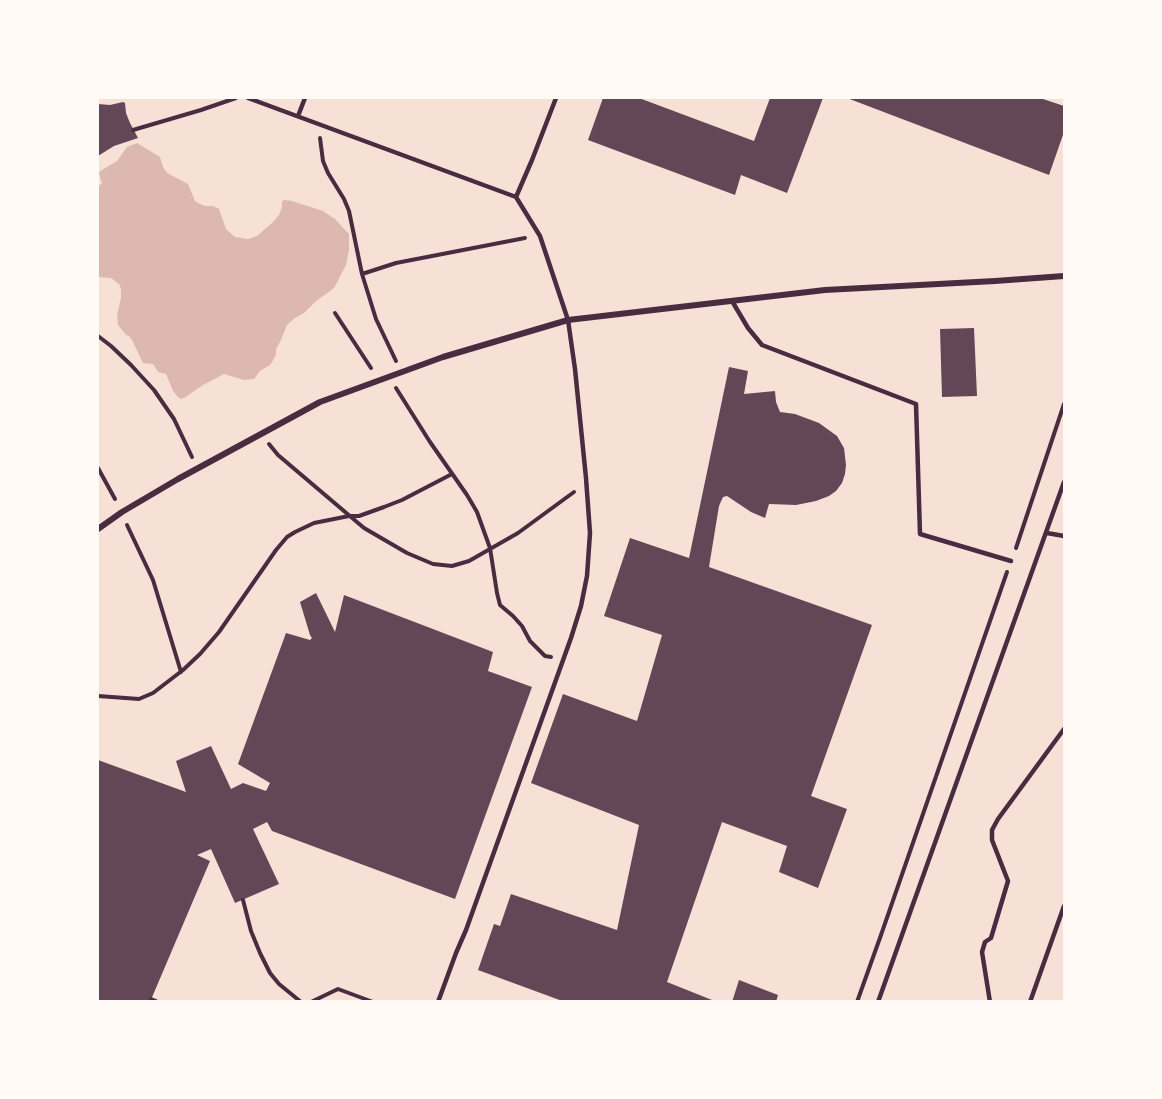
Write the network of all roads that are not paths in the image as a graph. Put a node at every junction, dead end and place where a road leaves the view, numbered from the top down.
1 (248, 98) edge
2 (305, 98) edge
3 (556, 98) edge
4 (298, 116) junction
5 (516, 197) junction
6 (1065, 276) edge
7 (732, 301) junction
8 (568, 320) junction
9 (1065, 482) edge
10 (98, 530) edge
11 (1047, 533) junction
12 (1065, 536) edge
13 (1011, 561) road end
14 (1065, 729) edge
15 (1065, 906) edge
16 (1063, 915) edge
17 (438, 1002) edge
18 (878, 1002) edge
19 (990, 1002) edge
20 (1030, 1002) edge

1 - 4 lane
2 - 4 lane
3 - 5 lane
4 - 5 lane
5 - 8 lane
6 - 7 street
7 - 8 street
7 - 13 lane
8 - 10 street
8 - 17 lane
9 - 11 lane
11 - 12 lane
11 - 18 lane
14 - 19 lane
15 - 16 lane
16 - 20 lane

